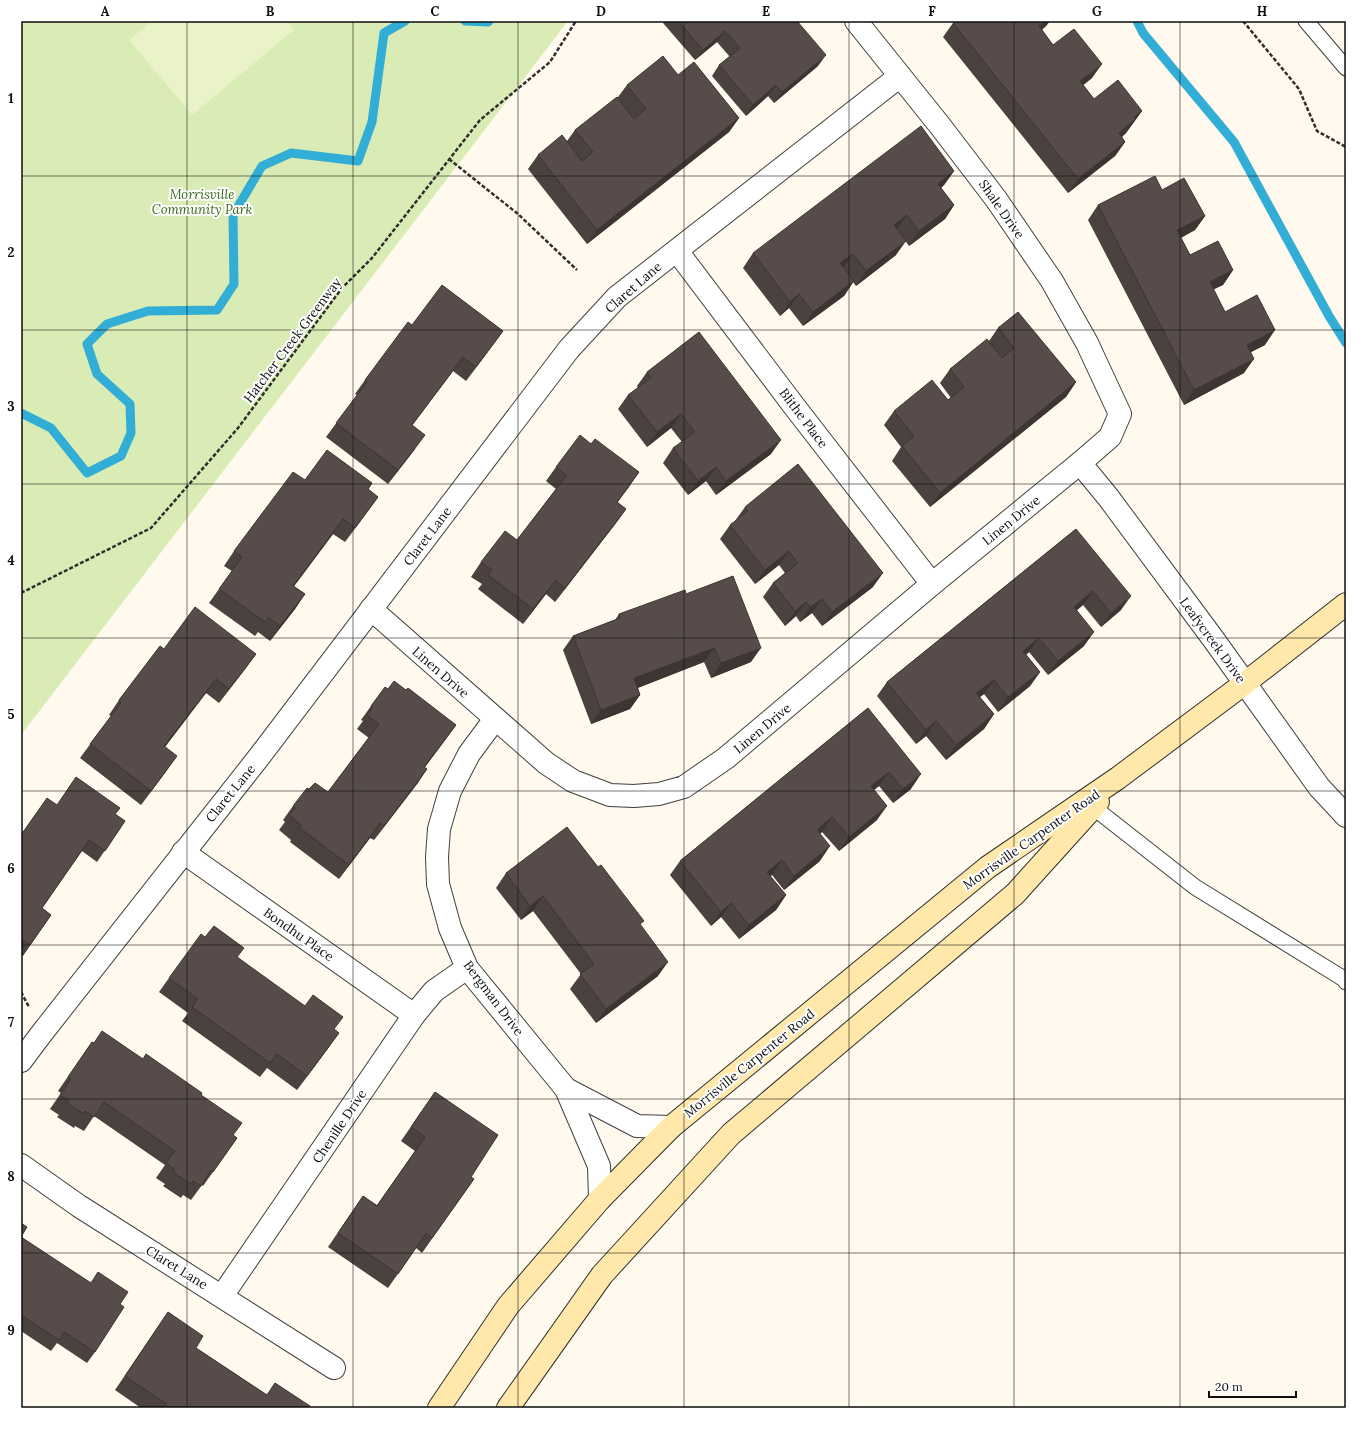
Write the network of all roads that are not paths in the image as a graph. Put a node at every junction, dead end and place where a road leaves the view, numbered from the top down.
1 (856, 21) edge
2 (1306, 21) edge
3 (1346, 68) edge
4 (900, 76) junction
5 (677, 251) junction
6 (1120, 414) joint
7 (1080, 463) junction
8 (932, 584) junction
9 (1346, 604) edge
10 (371, 609) junction
11 (1245, 683) junction
12 (495, 719) junction
13 (1118, 778) junction
14 (1094, 807) junction
15 (1346, 816) edge
16 (183, 852) junction
17 (468, 968) junction
18 (1346, 982) edge
19 (414, 1015) junction
20 (21, 1061) edge
21 (566, 1089) junction
22 (671, 1127) junction
23 (21, 1166) edge
24 (600, 1199) junction
25 (222, 1296) junction
26 (334, 1368) dead end
27 (439, 1408) edge
28 (508, 1408) edge

1 - 4 street, Shale Drive
2 - 3 lane
4 - 5 street, Claret Lane
4 - 6 street, Shale Drive
5 - 8 street, Blithe Place
5 - 10 street, Claret Lane
6 - 7 street, Linen Drive
7 - 8 street, Linen Drive
7 - 11 street, Leafycreek Drive
8 - 12 street, Linen Drive
9 - 11 main road, Morrisville Carpenter Road
10 - 12 street, Linen Drive
10 - 16 street, Claret Lane
11 - 13 main road, Morrisville Carpenter Road
11 - 15 street, Leafycreek Drive
12 - 17 street, Bergman Drive
13 - 14 main road, Morrisville Carpenter Road
13 - 22 main road, Morrisville Carpenter Road
14 - 18 lane
14 - 28 main road, Morrisville Carpenter Road
16 - 19 street, Bondhu Place
16 - 20 street, Claret Lane
17 - 19 street, Chenille Drive
17 - 21 street, Bergman Drive
19 - 25 street, Chenille Drive
21 - 22 street, Bergman Drive
21 - 24 street, Bergman Drive
22 - 24 main road, Morrisville Carpenter Road
23 - 25 street, Claret Lane
24 - 27 main road, Morrisville Carpenter Road
25 - 26 street, Claret Lane

